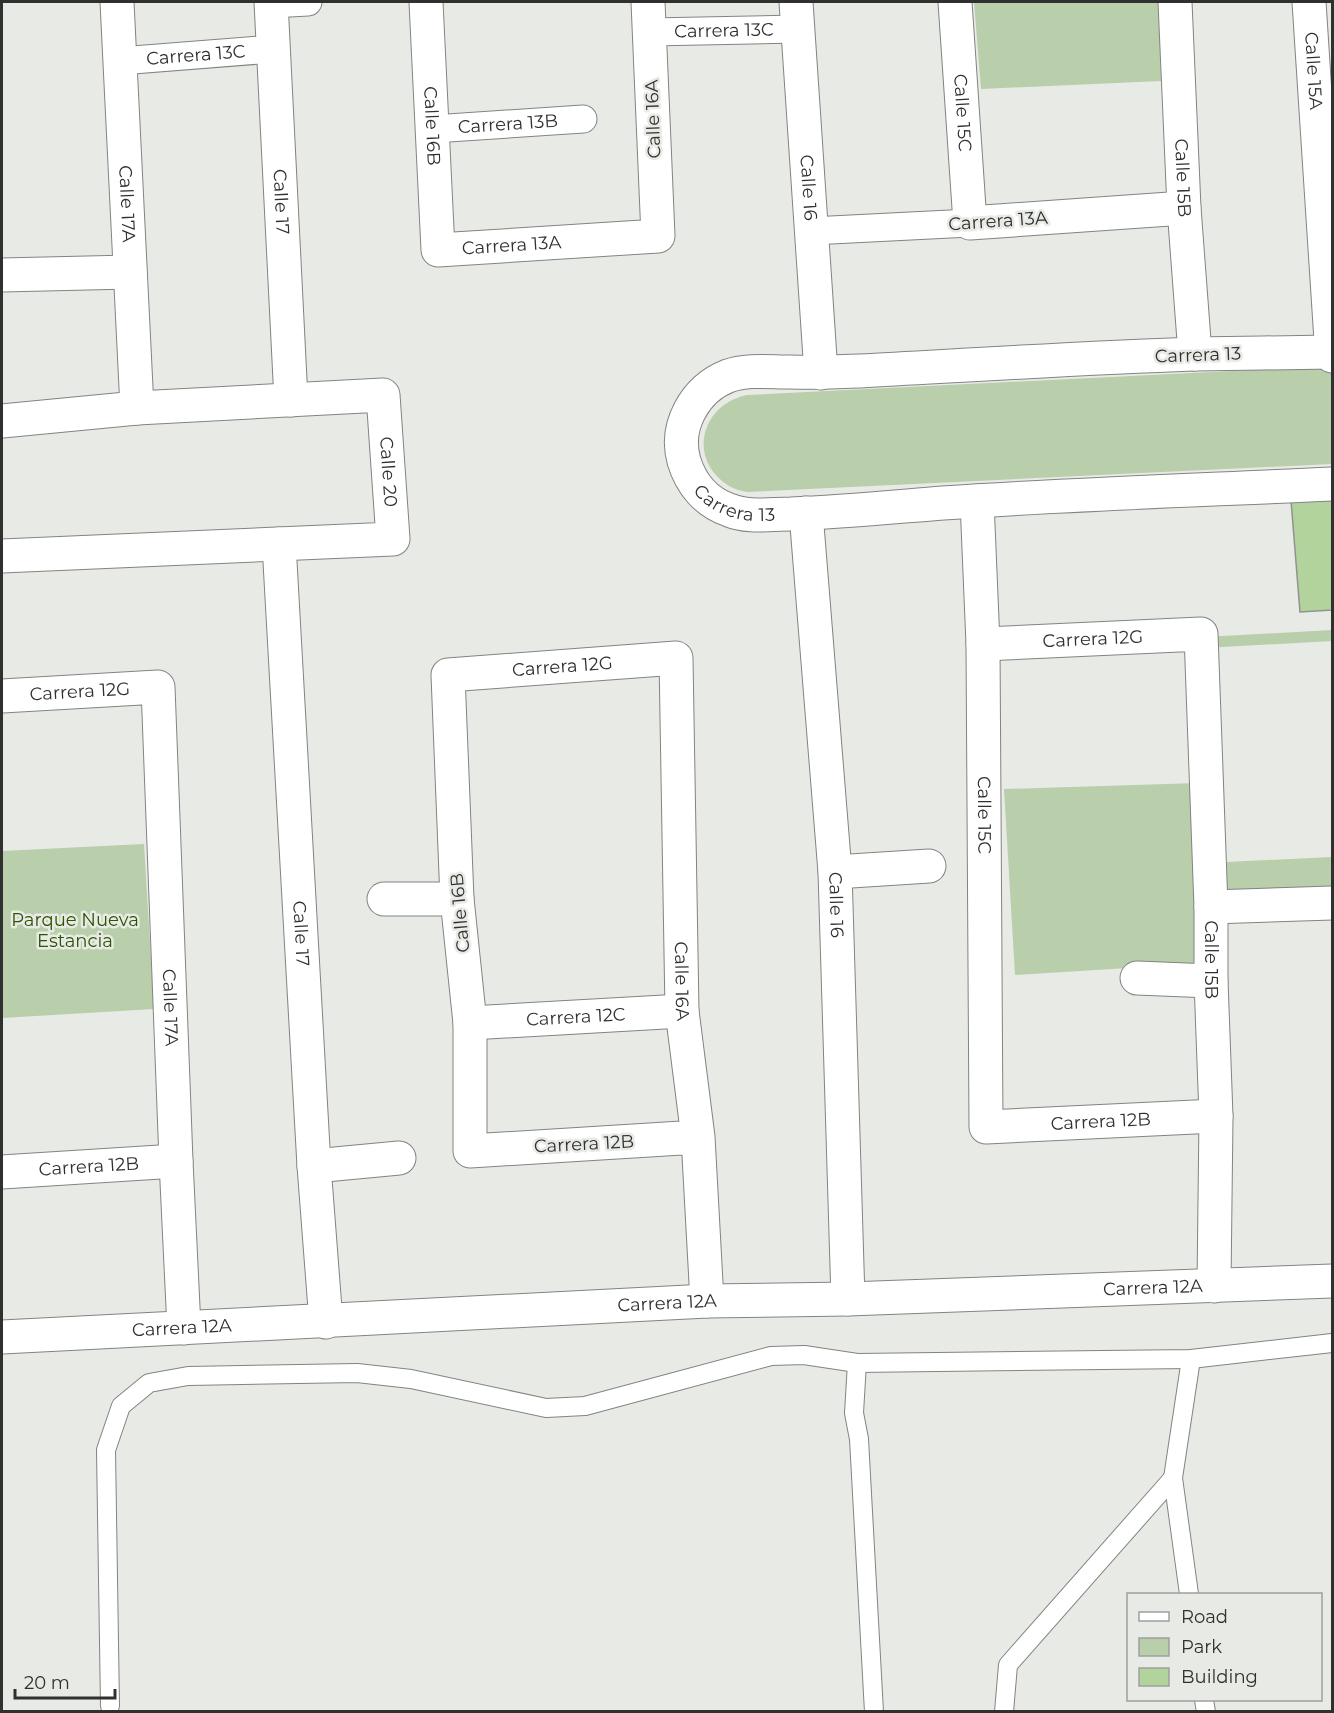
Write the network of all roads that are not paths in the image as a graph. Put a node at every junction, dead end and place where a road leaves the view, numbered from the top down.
1 (117, 2) edge
2 (308, 2) edge
3 (426, 2) edge
4 (955, 2) edge
5 (1175, 2) edge
6 (1309, 2) edge
7 (271, 3) edge
8 (797, 15) edge
9 (649, 17) edge
10 (273, 49) junction
11 (120, 61) junction
12 (583, 119) dead end
13 (433, 129) junction
14 (1185, 208) junction
15 (970, 223) junction
16 (811, 231) junction
17 (658, 236) joint
18 (438, 250) joint
19 (130, 272) junction
20 (2, 275) edge
21 (1195, 354) junction
22 (1332, 354) edge
23 (821, 373) junction
24 (291, 400) junction
25 (137, 408) junction
26 (2, 421) edge
27 (1332, 484) edge
28 (977, 501) junction
29 (806, 513) junction
30 (279, 544) junction
31 (2, 556) edge
32 (1201, 634) joint
33 (983, 644) junction
34 (676, 658) joint
35 (448, 675) joint
36 (158, 687) joint
37 (2, 696) edge
38 (929, 866) dead end
39 (835, 872) junction
40 (457, 899) junction
41 (384, 900) dead end
42 (1332, 903) edge
43 (1211, 907) junction
44 (1137, 978) dead end
45 (1211, 981) junction
46 (682, 1011) junction
47 (470, 1023) junction
48 (1216, 1116) junction
49 (986, 1127) joint
50 (698, 1137) junction
51 (470, 1151) joint
52 (399, 1158) dead end
53 (176, 1161) junction
54 (314, 1166) junction
55 (2, 1172) edge
56 (1332, 1281) edge
57 (1214, 1286) junction
58 (849, 1299) junction
59 (707, 1302) junction
60 (326, 1322) junction
61 (184, 1328) junction
62 (2, 1337) edge
63 (1332, 1343) edge
64 (1191, 1359) junction
65 (857, 1364) junction
66 (1173, 1478) junction
67 (1189, 1593) edge
68 (111, 1706) dead end
69 (874, 1712) edge
70 (1005, 1712) edge

1 - 11 street, Calle 17A
2 - 7 street
3 - 13 street, Calle 16B
4 - 15 street, Calle 15C
5 - 14 street, Calle 15B
6 - 22 street, Calle 15A
7 - 10 street, Calle 17
8 - 9 street, Carrera 13C
8 - 16 street, Calle 16
9 - 17 street, Calle 16A
10 - 11 street, Carrera 13C
10 - 24 street, Calle 17
11 - 19 street, Calle 17A
12 - 13 street, Carrera 13B
13 - 18 street, Calle 16B
14 - 15 street, Carrera 13A
14 - 21 street, Calle 15B
15 - 16 street, Carrera 13A
16 - 23 street, Calle 16
17 - 18 street, Carrera 13A
19 - 20 street
19 - 25 street, Calle 17A
21 - 22 street, Carrera 13
21 - 23 street, Carrera 13
23 - 29 street, Carrera 13
24 - 25 street, Calle 20
24 - 30 street, Calle 20
25 - 26 street, Calle 20
27 - 28 street, Carrera 13
28 - 29 street, Carrera 13
28 - 33 street, Calle 15C
29 - 39 street, Calle 16
30 - 31 street, Calle 20
30 - 54 street, Calle 17
32 - 33 street, Carrera 12G
32 - 43 street, Calle 15B
33 - 49 street, Calle 15C
34 - 35 street, Carrera 12G
34 - 46 street, Calle 16A
35 - 40 street, Calle 16B
36 - 37 street, Carrera 12G
36 - 53 street, Calle 17A
38 - 39 street
39 - 58 street, Calle 16
40 - 41 street
40 - 47 street, Calle 16B
42 - 43 street
43 - 45 street, Calle 15B
44 - 45 street
45 - 48 street, Calle 15B
46 - 47 street, Carrera 12C
46 - 50 street, Calle 16A
47 - 51 street, Calle 16B
48 - 49 street, Carrera 12B
48 - 57 street, Calle 15B
50 - 51 street, Carrera 12B
50 - 59 street, Calle 16A
52 - 54 street
53 - 55 street, Carrera 12B
53 - 61 street, Calle 17A
54 - 60 street, Calle 17
56 - 57 street, Carrera 12A
57 - 58 street, Carrera 12A
58 - 59 street, Carrera 12A
59 - 60 street, Carrera 12A
60 - 61 street, Carrera 12A
61 - 62 street, Carrera 12A
63 - 64 lane
64 - 65 lane
64 - 66 lane
65 - 68 lane
65 - 69 lane
66 - 67 lane
66 - 70 lane

